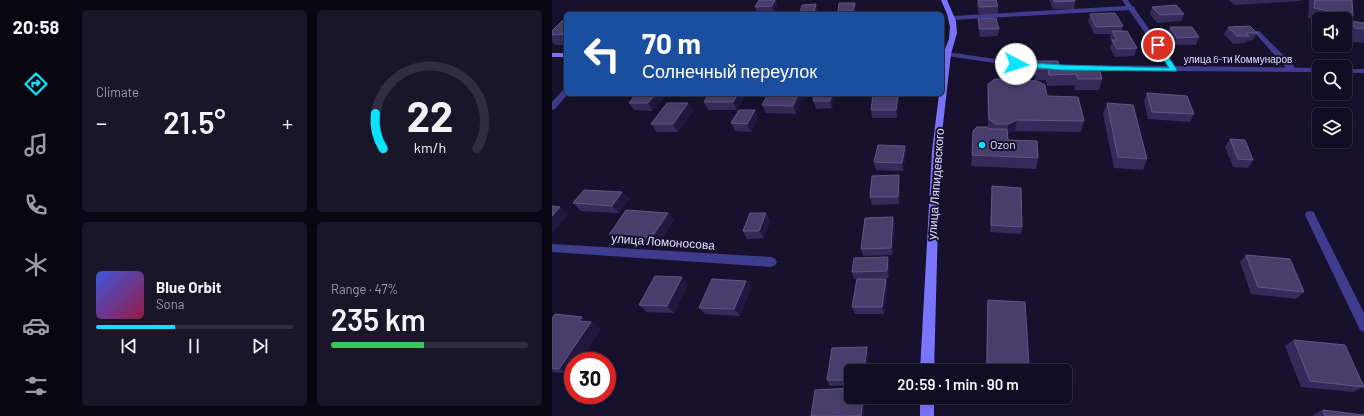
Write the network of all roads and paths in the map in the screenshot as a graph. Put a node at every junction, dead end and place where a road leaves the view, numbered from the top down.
1 (944, 0) edge
2 (1126, 0) edge
3 (1133, 8) junction
4 (953, 18) junction
5 (1257, 32) edge
6 (944, 54) edge
7 (552, 56) edge
8 (564, 56) edge
9 (1291, 68) junction
10 (1174, 70) junction
11 (1312, 70) edge
12 (1352, 70) edge
13 (1364, 71) edge
14 (564, 94) edge
15 (941, 96) edge
16 (552, 107) edge
17 (1310, 215) dead end
18 (552, 248) edge
19 (771, 262) dead end
20 (1364, 326) edge
21 (927, 364) edge
22 (927, 404) edge
23 (927, 416) edge

1 - 4 street, улица Ляпидевского
2 - 3 street
3 - 4 street
3 - 10 street
4 - 6 street, улица Ляпидевского
5 - 9 street
6 - 10 street, улица 6-ти Коммунаров
7 - 8 street
9 - 10 street, улица 6-ти Коммунаров
9 - 11 street, улица 6-ти Коммунаров
12 - 13 street
14 - 16 street
15 - 21 street, улица Ляпидевского
17 - 20 street
18 - 19 street, улица Ломоносова
22 - 23 street

